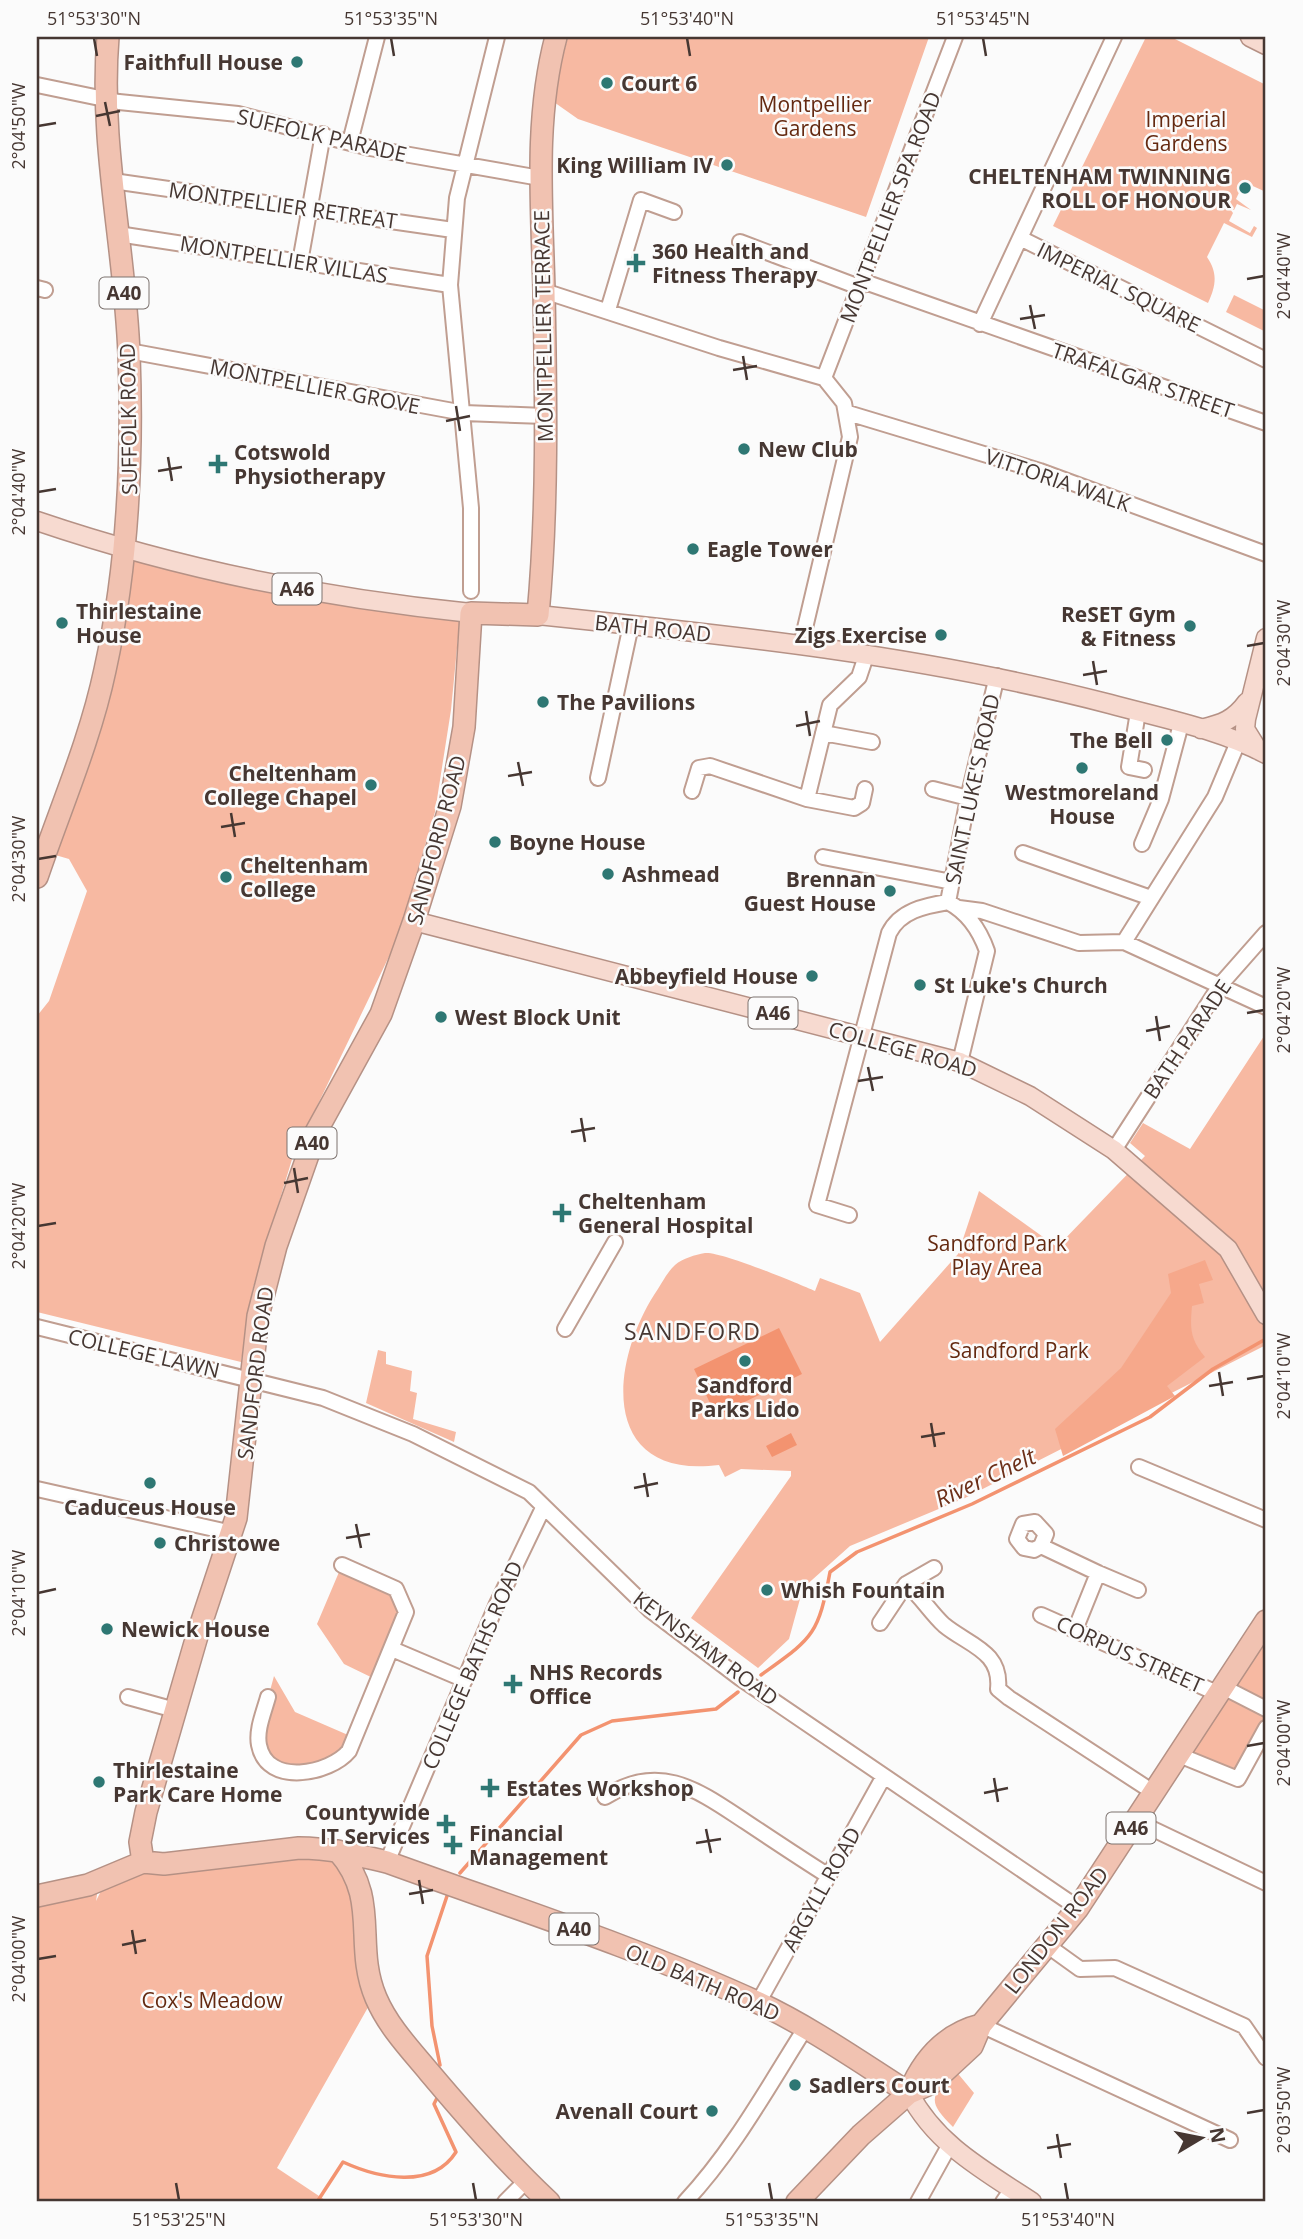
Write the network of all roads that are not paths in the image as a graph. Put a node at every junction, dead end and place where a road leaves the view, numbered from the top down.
1 (108, 37) edge
2 (377, 37) edge
3 (497, 37) edge
4 (555, 37) edge
5 (955, 37) edge
6 (1114, 37) edge
7 (1250, 37) edge
8 (1266, 45) edge
9 (37, 85) edge
10 (104, 97) junction
11 (323, 134) junction
12 (350, 142) junction
13 (464, 167) junction
14 (540, 178) junction
15 (113, 181) junction
16 (309, 208) junction
17 (674, 212) dead end
18 (453, 230) junction
19 (118, 234) junction
20 (1020, 238) junction
21 (740, 242) dead end
22 (300, 262) junction
23 (860, 284) junction
24 (450, 285) junction
25 (544, 291) junction
26 (608, 310) junction
27 (981, 324) junction
28 (129, 351) junction
29 (1266, 360) edge
30 (824, 378) junction
31 (464, 413) junction
32 (848, 413) junction
33 (545, 416) junction
34 (1266, 423) edge
35 (37, 521) edge
36 (125, 550) junction
37 (1266, 554) edge
38 (471, 602) junction
39 (538, 615) junction
40 (631, 625) junction
41 (1266, 638) edge
42 (801, 645) junction
43 (867, 653) junction
44 (997, 676) junction
45 (1250, 700) junction
46 (1138, 712) junction
47 (1181, 724) junction
48 (1201, 729) junction
49 (823, 733) junction
50 (872, 742) dead end
51 (1238, 742) junction
52 (1262, 752) edge
53 (1144, 770) dead end
54 (598, 778) dead end
55 (865, 789) dead end
56 (933, 789) dead end
57 (692, 791) dead end
58 (968, 798) junction
59 (807, 799) junction
60 (1142, 844) dead end
61 (1023, 853) dead end
62 (823, 857) dead end
63 (37, 877) edge
64 (952, 882) junction
65 (1151, 898) junction
66 (953, 905) junction
67 (414, 921) junction
68 (1266, 933) edge
69 (1124, 942) junction
70 (1221, 984) junction
71 (1266, 1006) edge
72 (860, 1036) junction
73 (960, 1062) junction
74 (1114, 1150) junction
75 (849, 1215) dead end
76 (615, 1242) dead end
77 (1266, 1315) edge
78 (37, 1327) edge
79 (565, 1329) dead end
80 (251, 1378) junction
81 (1139, 1467) dead end
82 (37, 1489) edge
83 (543, 1508) junction
84 (1266, 1520) edge
85 (232, 1533) junction
86 (1041, 1546) dead end
87 (342, 1565) dead end
88 (934, 1568) dead end
89 (1098, 1573) junction
90 (906, 1584) junction
91 (1138, 1590) dead end
92 (1041, 1615) dead end
93 (1266, 1621) edge
94 (880, 1623) dead end
95 (1075, 1630) junction
96 (392, 1649) junction
97 (465, 1680) junction
98 (1221, 1690) junction
99 (128, 1697) dead end
100 (268, 1697) dead end
101 (1266, 1709) edge
102 (175, 1710) junction
103 (1266, 1728) edge
104 (1179, 1755) junction
105 (884, 1776) junction
106 (1153, 1792) junction
107 (605, 1797) dead end
108 (1136, 1821) junction
109 (338, 1851) junction
110 (144, 1862) junction
111 (387, 1862) junction
112 (827, 1875) junction
113 (1266, 1884) edge
114 (37, 1896) edge
115 (1078, 1908) junction
116 (365, 1912) junction
117 (1048, 1946) junction
118 (758, 2003) junction
119 (981, 2025) junction
120 (806, 2028) junction
121 (1266, 2057) edge
122 (909, 2093) junction
123 (1230, 2140) dead end
124 (949, 2146) junction
125 (526, 2181) junction
126 (1008, 2196) edge
127 (505, 2202) edge
128 (549, 2202) edge
129 (685, 2202) edge
130 (797, 2202) edge
131 (918, 2202) edge
132 (1032, 2202) edge

1 - 10 highway, SUFFOLK ROAD / A40
2 - 12 street
3 - 13 street
4 - 14 highway, MONTPELLIER TERRACE
5 - 23 street, MONTPELLIER SPA ROAD
6 - 20 street, IMPERIAL SQUARE
7 - 8 main road
9 - 10 street, SUFFOLK PARADE
10 - 11 street, SUFFOLK PARADE
10 - 15 highway, SUFFOLK ROAD / A40
11 - 12 street, SUFFOLK PARADE
11 - 16 street
12 - 13 street, SUFFOLK PARADE
13 - 14 street, SUFFOLK PARADE
13 - 18 street
14 - 25 highway, MONTPELLIER TERRACE
15 - 16 street, MONTPELLIER RETREAT
15 - 19 highway, SUFFOLK ROAD / A40
16 - 18 street, MONTPELLIER RETREAT
16 - 22 street
17 - 26 street
18 - 24 street
19 - 22 street, MONTPELLIER VILLAS
19 - 28 highway, SUFFOLK ROAD / A40
20 - 27 street
20 - 29 street, IMPERIAL SQUARE
21 - 23 street, TRAFALGAR STREET
22 - 24 street, MONTPELLIER VILLAS
23 - 27 street, TRAFALGAR STREET
23 - 30 street, MONTPELLIER SPA ROAD
24 - 31 street
25 - 26 street
25 - 33 highway, MONTPELLIER TERRACE
26 - 30 street
27 - 34 street, TRAFALGAR STREET
28 - 31 street, MONTPELLIER GROVE
28 - 36 highway, SUFFOLK ROAD / A40
30 - 32 street
31 - 33 street, MONTPELLIER GROVE
31 - 38 street
32 - 37 street, VITTORIA WALK
32 - 42 street
33 - 39 highway, MONTPELLIER TERRACE
35 - 36 main road, BATH ROAD / A46
36 - 38 main road, BATH ROAD / A46
36 - 63 highway, A40
38 - 39 highway, BATH ROAD / A46
38 - 67 highway, SANDFORD ROAD / A40
39 - 40 main road, BATH ROAD / A46
40 - 42 main road, BATH ROAD / A46
40 - 54 street
41 - 45 main road, A46
42 - 43 main road, BATH ROAD / A46
43 - 44 main road, BATH ROAD / A46
43 - 49 street
44 - 46 main road, BATH ROAD / A46
44 - 58 street, SAINT LUKE'S ROAD
45 - 48 main road
45 - 52 main road, A46
46 - 47 main road, BATH ROAD / A46
46 - 53 street
47 - 48 main road, BATH ROAD / A46
47 - 60 street
48 - 51 main road, BATH ROAD / A46
49 - 50 street
49 - 59 street
51 - 52 main road, BATH ROAD / A46
51 - 65 street
55 - 59 street
56 - 58 street
57 - 59 street
58 - 64 street, SAINT LUKE'S ROAD
61 - 65 street
62 - 64 street
64 - 66 street, SAINT LUKE'S ROAD
65 - 69 street
66 - 69 street
66 - 72 street
66 - 73 street
67 - 72 main road, COLLEGE ROAD / A46
67 - 80 highway, SANDFORD ROAD / A40
68 - 70 street, BATH PARADE
69 - 70 street
70 - 71 street
70 - 74 street, BATH PARADE
72 - 73 main road, COLLEGE ROAD / A46
72 - 75 street
73 - 74 main road, COLLEGE ROAD / A46
74 - 77 main road, COLLEGE ROAD / A46
76 - 79 street
78 - 80 street, COLLEGE LAWN
80 - 83 street, KEYNSHAM ROAD
80 - 85 highway, SANDFORD ROAD / A40
81 - 84 street
82 - 85 street
83 - 97 street, COLLEGE BATHS ROAD
83 - 105 street, KEYNSHAM ROAD
85 - 102 highway, SANDFORD ROAD / A40
86 - 89 street
87 - 96 street
88 - 90 street
89 - 91 street
89 - 95 street
90 - 94 street
90 - 106 street
92 - 95 street, CORPUS STREET
93 - 98 highway, LONDON ROAD / A46
95 - 98 street, CORPUS STREET
96 - 97 street
96 - 100 street
97 - 111 street, COLLEGE BATHS ROAD
98 - 101 street, CORPUS STREET
98 - 104 highway, LONDON ROAD / A46
99 - 102 street
102 - 110 highway, SANDFORD ROAD / A40
103 - 104 street
104 - 106 highway, LONDON ROAD / A46
105 - 112 street, ARGYLL ROAD
105 - 115 street, KEYNSHAM ROAD
106 - 108 highway, LONDON ROAD / A46
107 - 112 street
108 - 113 street
108 - 115 highway, LONDON ROAD / A46
109 - 110 highway, OLD BATH ROAD / A40
109 - 111 highway, OLD BATH ROAD / A40
109 - 116 highway
110 - 114 highway, OLD BATH ROAD / A40
111 - 116 highway
111 - 118 highway, OLD BATH ROAD / A40
112 - 118 street, ARGYLL ROAD
115 - 117 highway, LONDON ROAD / A46
116 - 125 highway
117 - 119 highway, LONDON ROAD / A46
117 - 121 street
118 - 120 highway, OLD BATH ROAD / A40
119 - 122 highway, LONDON ROAD / A46
119 - 123 street
120 - 122 highway, OLD BATH ROAD / A40
120 - 129 street
122 - 124 main road
122 - 130 highway, LONDON ROAD
124 - 126 main road
124 - 131 street
125 - 127 street
125 - 128 highway
126 - 132 main road

